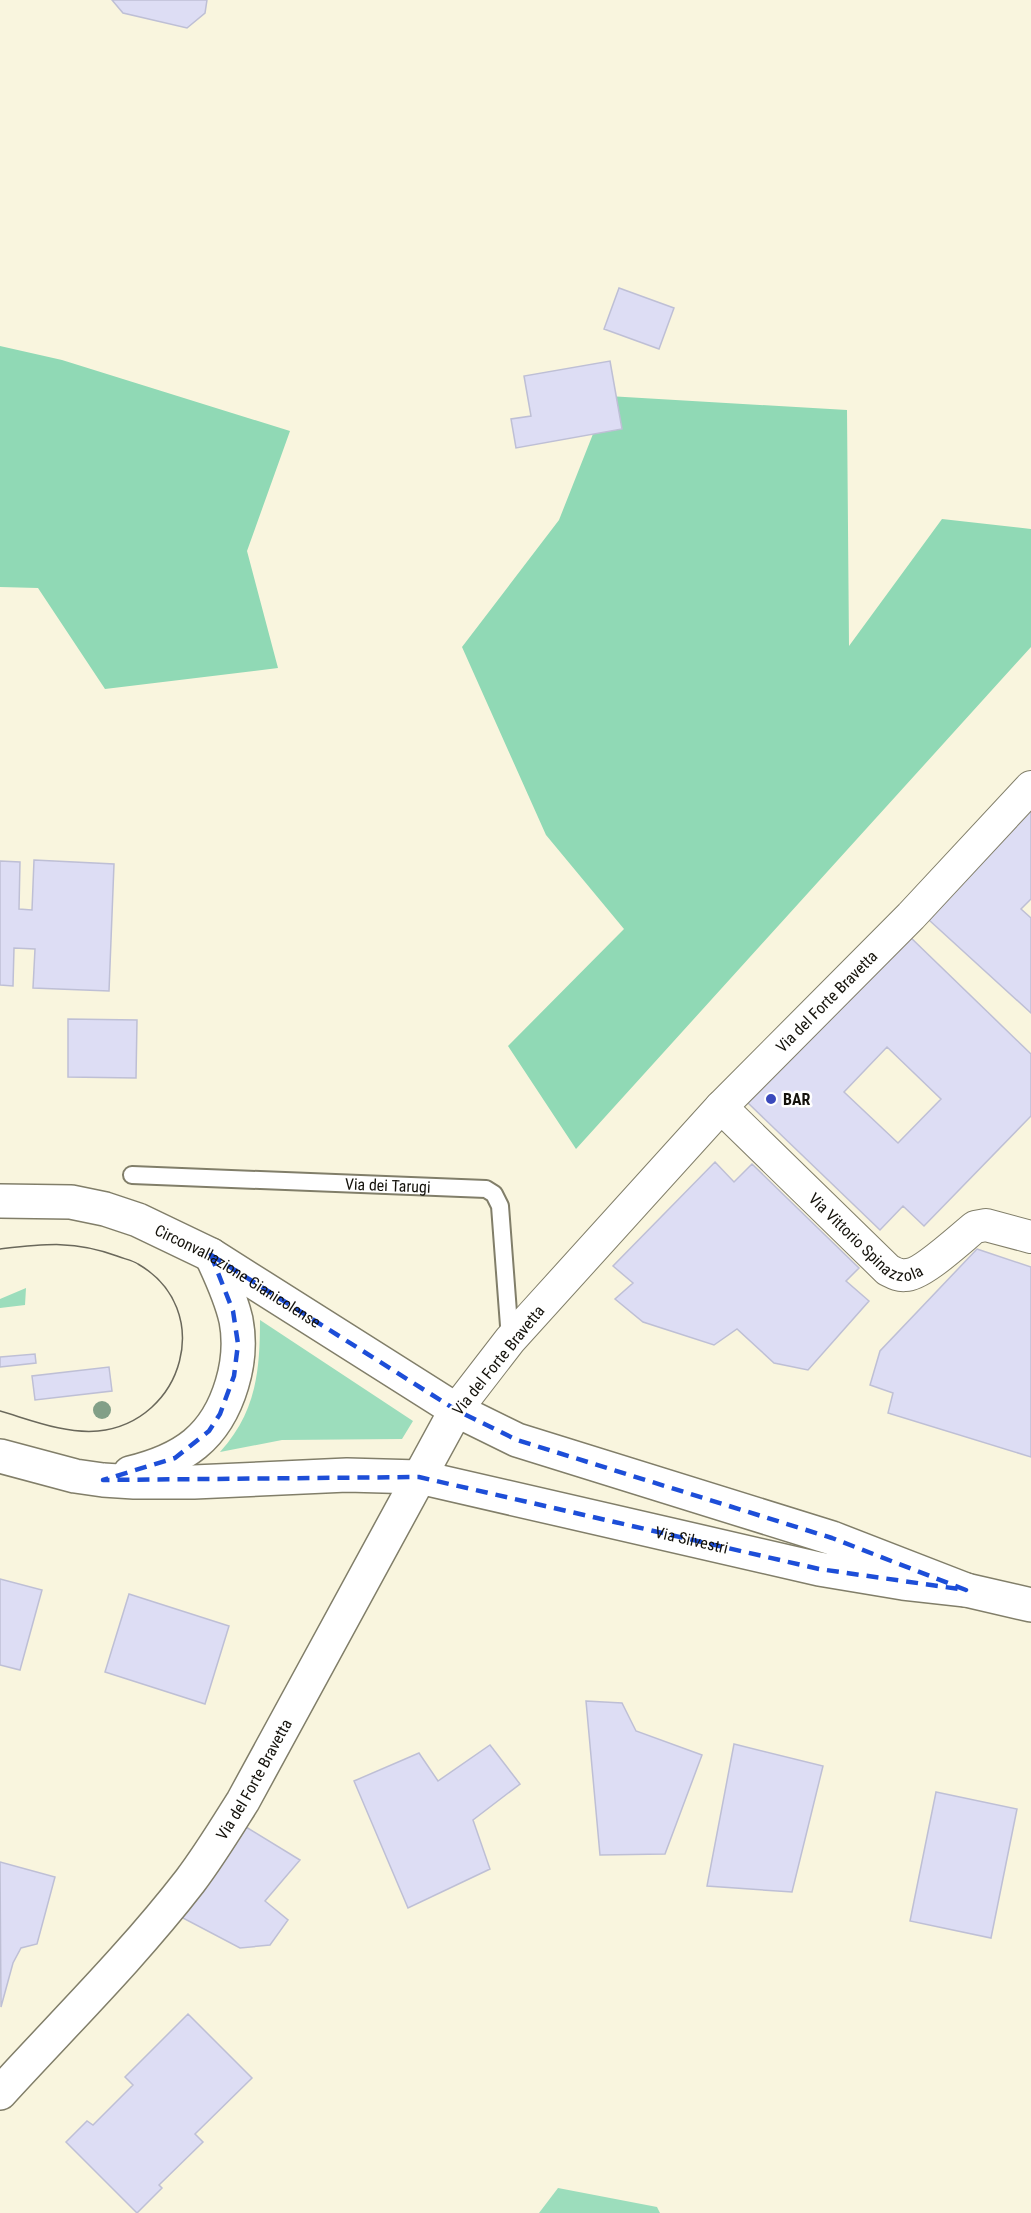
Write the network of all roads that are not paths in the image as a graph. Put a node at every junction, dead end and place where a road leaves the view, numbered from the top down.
1 (1031, 787) edge
2 (721, 1107) junction
3 (132, 1175) dead end
4 (0, 1201) edge
5 (1031, 1237) edge
6 (212, 1255) junction
7 (510, 1340) junction
8 (456, 1410) junction
9 (0, 1456) edge
10 (419, 1477) junction
11 (103, 1480) junction
12 (966, 1590) junction
13 (1031, 1605) edge
14 (0, 2093) edge

1 - 2 street, Via del Forte Bravetta
2 - 5 street, Via Vittorio Spinazzola
2 - 7 street, Via del Forte Bravetta
3 - 7 lane, Via dei Tarugi
4 - 6 main road, Circonvallazione Gianicolense
6 - 8 main road, Circonvallazione Gianicolense
6 - 11 main road
7 - 8 street, Via del Forte Bravetta
8 - 10 main road, Via del Forte Bravetta
8 - 12 main road, Via Silvestri
9 - 11 main road
10 - 11 main road
10 - 12 main road, Via Silvestri
10 - 14 main road, Via del Forte Bravetta
12 - 13 main road, Via Silvestri

